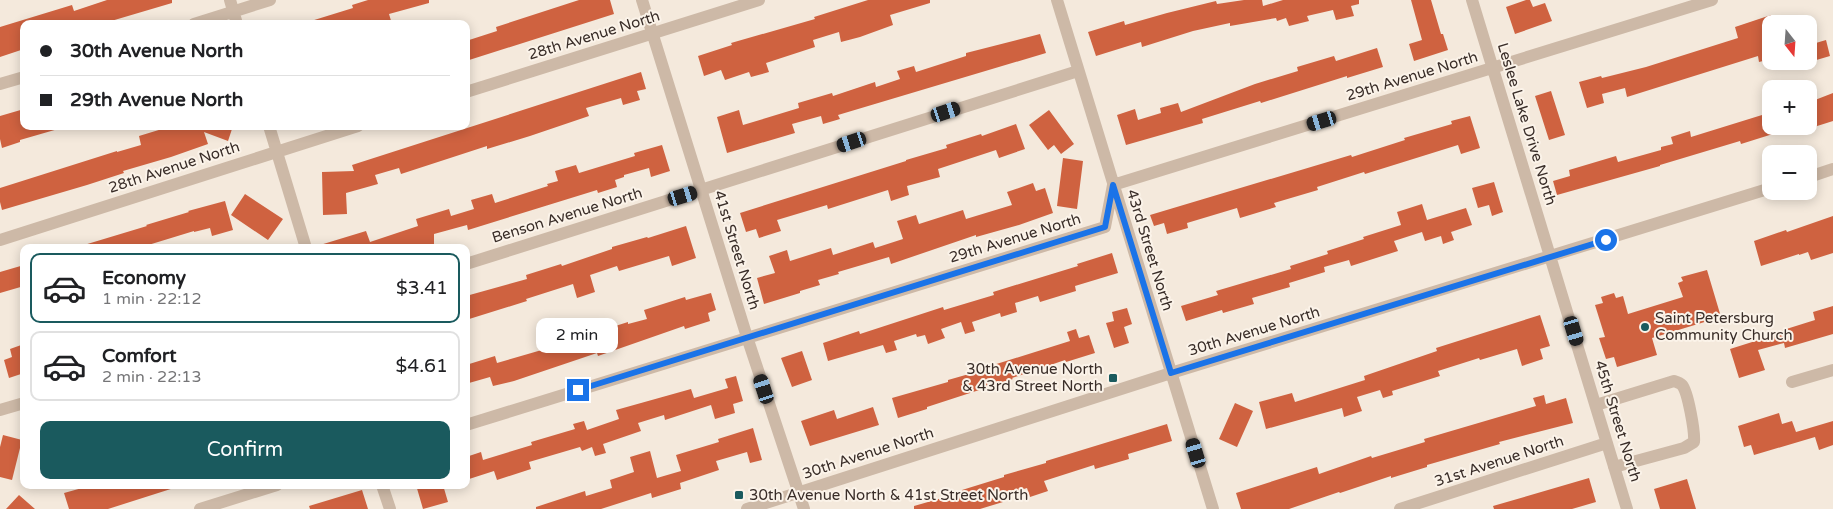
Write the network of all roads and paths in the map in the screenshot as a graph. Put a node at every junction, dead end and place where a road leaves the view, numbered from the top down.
1 (270, 0) edge
2 (642, 0) edge
3 (759, 0) edge
4 (1057, 0) edge
5 (1472, 0) edge
6 (1712, 0) edge
7 (233, 12) edge
8 (207, 20) edge
9 (653, 34) junction
10 (1493, 68) junction
11 (1078, 70) junction
12 (20, 78) edge
13 (0, 84) edge
14 (470, 91) edge
15 (270, 130) edge
16 (346, 130) edge
17 (277, 152) junction
18 (1833, 169) edge
19 (1817, 174) edge
20 (1113, 185) junction
21 (701, 190) junction
22 (1762, 191) edge
23 (0, 240) edge
24 (305, 244) edge
25 (1552, 257) junction
26 (470, 263) edge
27 (747, 337) junction
28 (1833, 370) edge
29 (1171, 373) junction
30 (1792, 382) dead end
31 (20, 404) edge
32 (1596, 405) junction
33 (0, 410) edge
34 (470, 425) edge
35 (1607, 443) junction
36 (1614, 467) junction
37 (264, 489) edge
38 (383, 489) edge
39 (799, 493) junction
40 (200, 509) edge
41 (390, 509) edge
42 (747, 509) edge
43 (804, 509) edge
44 (1213, 509) edge
45 (1400, 509) edge
46 (1627, 509) edge

1 - 7 street
2 - 9 street, 41st Street North
3 - 9 street, 28th Avenue North
4 - 11 street, 43rd Street North
5 - 10 street, Leslee Lake Drive North
6 - 10 street, 29th Avenue North
7 - 8 street
9 - 14 street, 28th Avenue North
9 - 21 street, 41st Street North
10 - 20 street, 29th Avenue North
10 - 25 street, Leslee Lake Drive North
11 - 20 street, 43rd Street North
11 - 21 street, Benson Avenue North
12 - 13 street
15 - 17 street
16 - 17 street, 28th Avenue North
17 - 23 street, 28th Avenue North
17 - 24 street
18 - 19 street
20 - 27 street, 29th Avenue North
20 - 29 street, 43rd Street North
21 - 26 street, Benson Avenue North
21 - 27 street, 41st Street North
22 - 25 street, 30th Avenue North
25 - 29 street, 30th Avenue North
25 - 32 street, 45th Street North
27 - 34 street, 29th Avenue North
27 - 39 street, 41st Street North
28 - 30 street
29 - 39 street, 30th Avenue North
29 - 44 street, 43rd Street North
31 - 33 street
32 - 35 street, 45th Street North
32 - 36 street
35 - 36 street, 45th Street North
35 - 45 street, 31st Avenue North
36 - 46 street, 45th Street North
37 - 40 street
38 - 41 street
39 - 42 street, 30th Avenue North
39 - 43 street, 41st Street North

